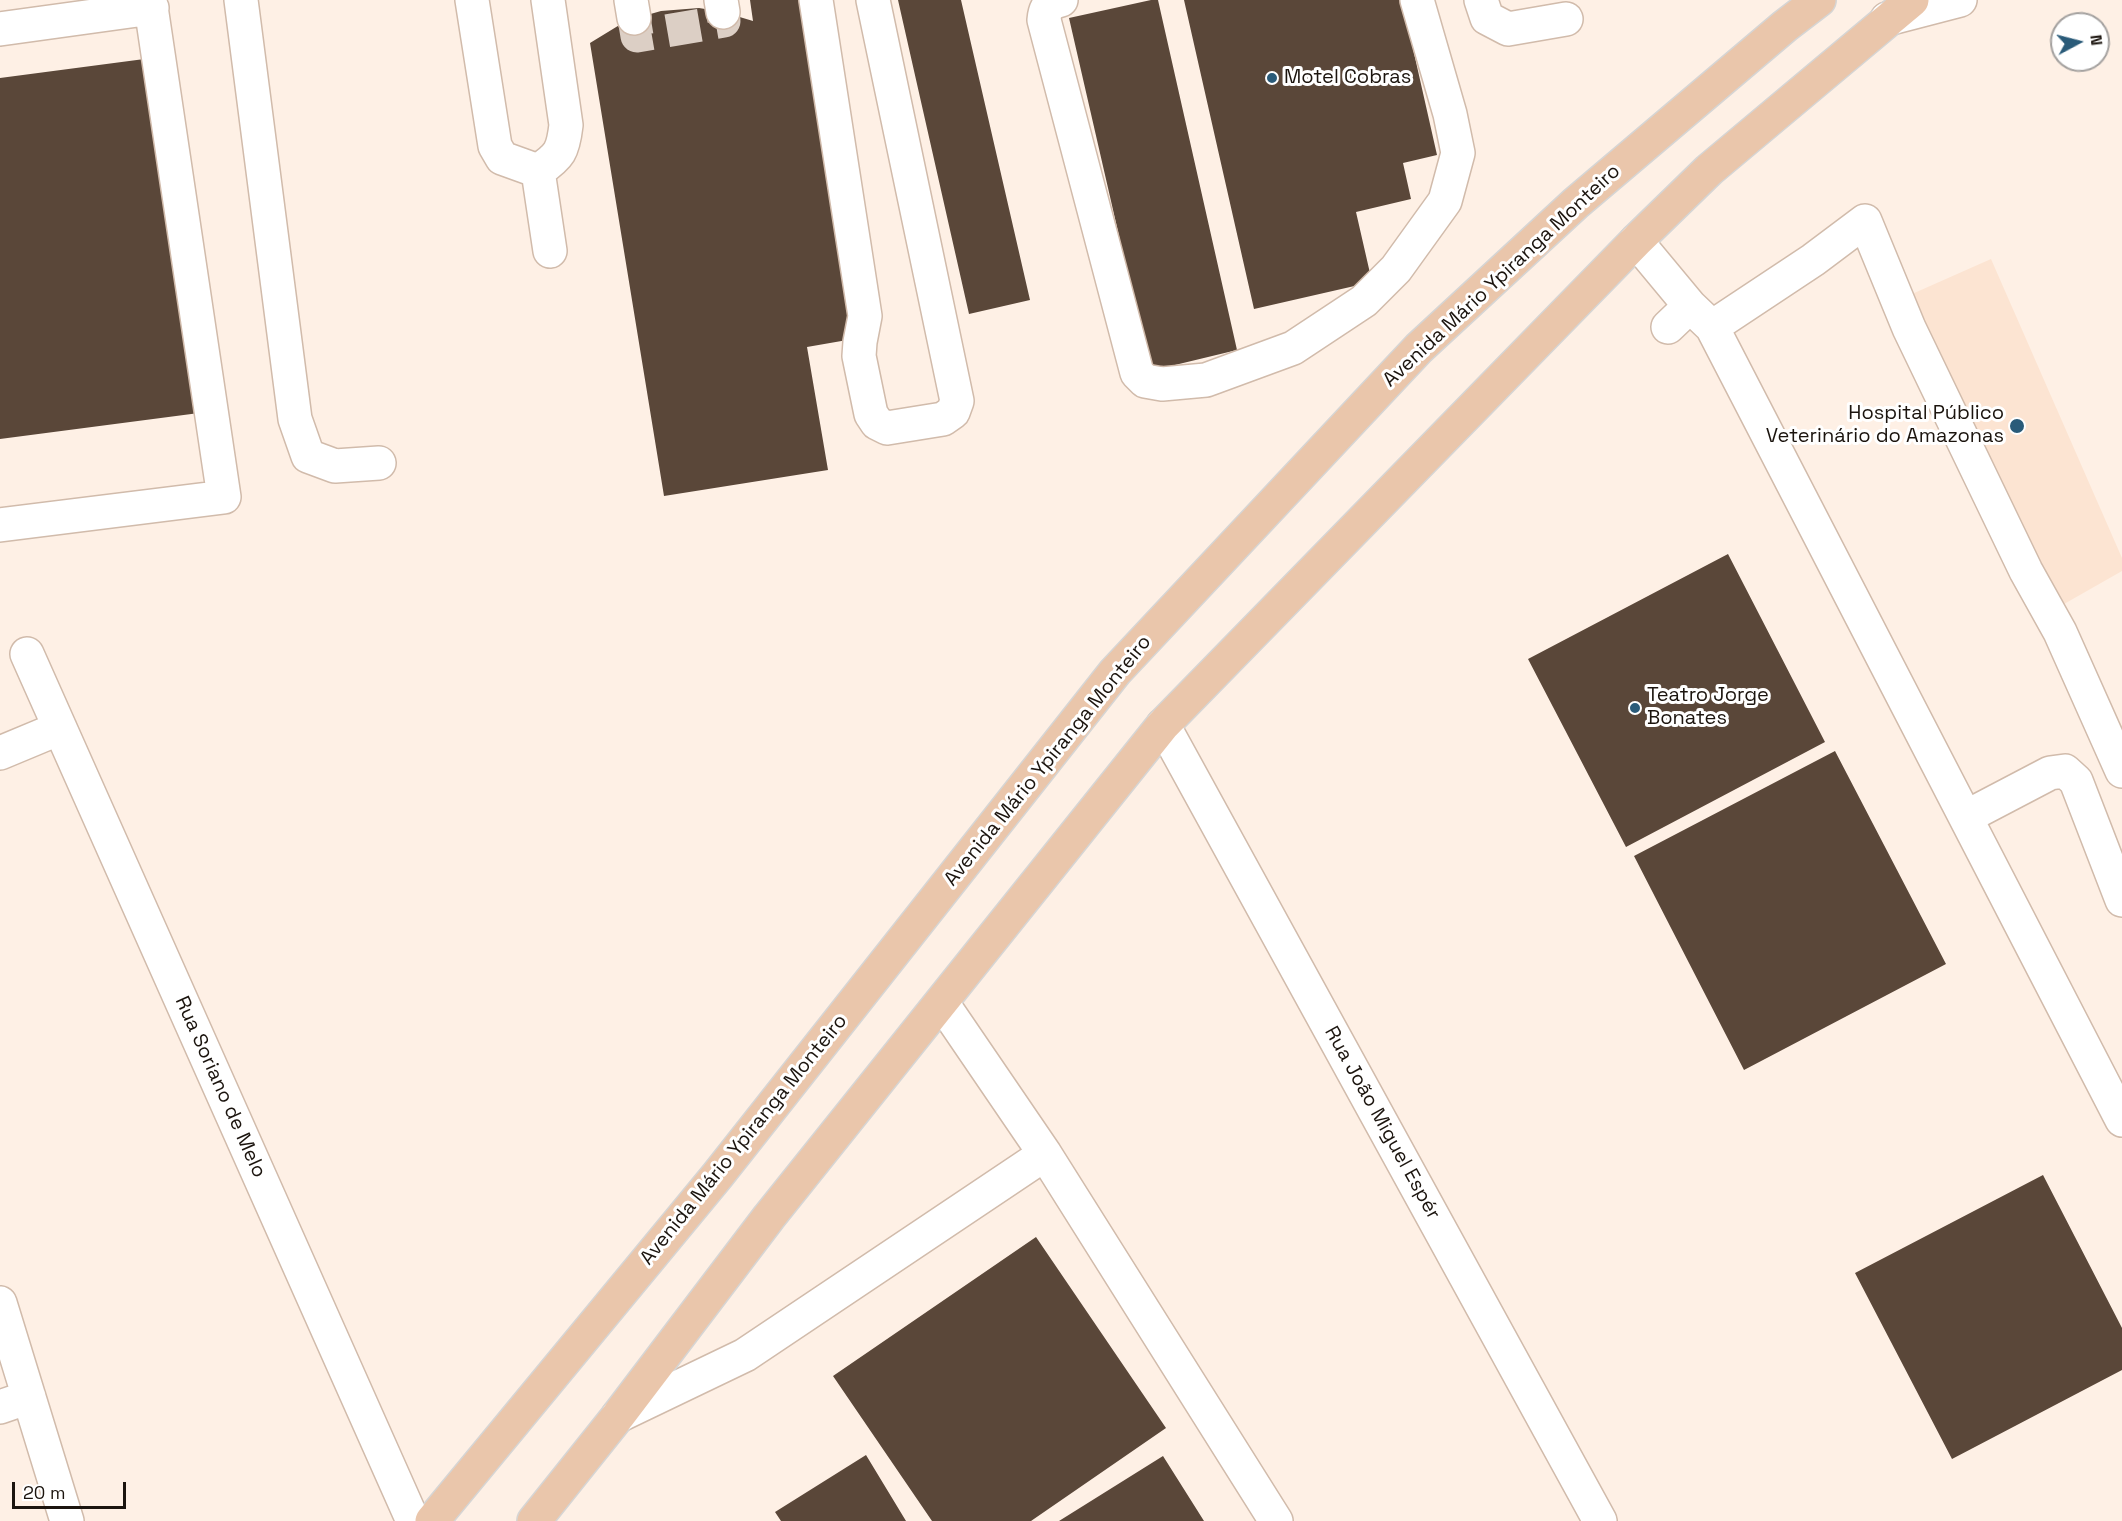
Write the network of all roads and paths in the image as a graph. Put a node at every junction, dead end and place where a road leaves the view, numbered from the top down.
1 (242, 0) edge
2 (472, 0) edge
3 (548, 0) edge
4 (816, 0) edge
5 (873, 0) edge
6 (1061, 0) edge
7 (1417, 0) edge
8 (1481, 0) edge
9 (1820, 0) edge
10 (1960, 0) edge
11 (151, 4) edge
12 (1900, 10) edge
13 (1566, 19) dead end
14 (0, 29) edge
15 (538, 171) junction
16 (1636, 241) junction
17 (550, 251) dead end
18 (1690, 320) junction
19 (379, 463) dead end
20 (0, 525) edge
21 (27, 654) dead end
22 (1163, 725) junction
23 (60, 728) junction
24 (0, 753) edge
25 (2122, 771) edge
26 (1966, 817) junction
27 (2122, 900) edge
28 (942, 1003) junction
29 (2122, 1120) edge
30 (1045, 1154) junction
31 (0, 1303) edge
32 (14, 1402) edge
33 (618, 1416) junction
34 (67, 1521) edge
35 (413, 1521) edge
36 (432, 1521) edge
37 (534, 1521) edge
38 (1276, 1521) edge
39 (1600, 1521) edge

1 - 19 street
2 - 15 street
3 - 15 street
4 - 5 street
6 - 7 street
8 - 13 street
9 - 36 main road, Avenida Mário Ypiranga Monteiro
10 - 12 street
11 - 14 street
11 - 20 street
12 - 16 main road
15 - 17 street
16 - 18 street
16 - 22 main road
18 - 25 street
18 - 26 street
21 - 23 street, Rua Soriano de Melo
22 - 28 main road
22 - 39 street, Rua João Miguel Espér
23 - 24 street
23 - 35 street, Rua Soriano de Melo
26 - 27 street
26 - 29 street
28 - 30 street
28 - 33 main road
30 - 33 street
30 - 38 street
31 - 32 street
32 - 34 street
33 - 37 main road

